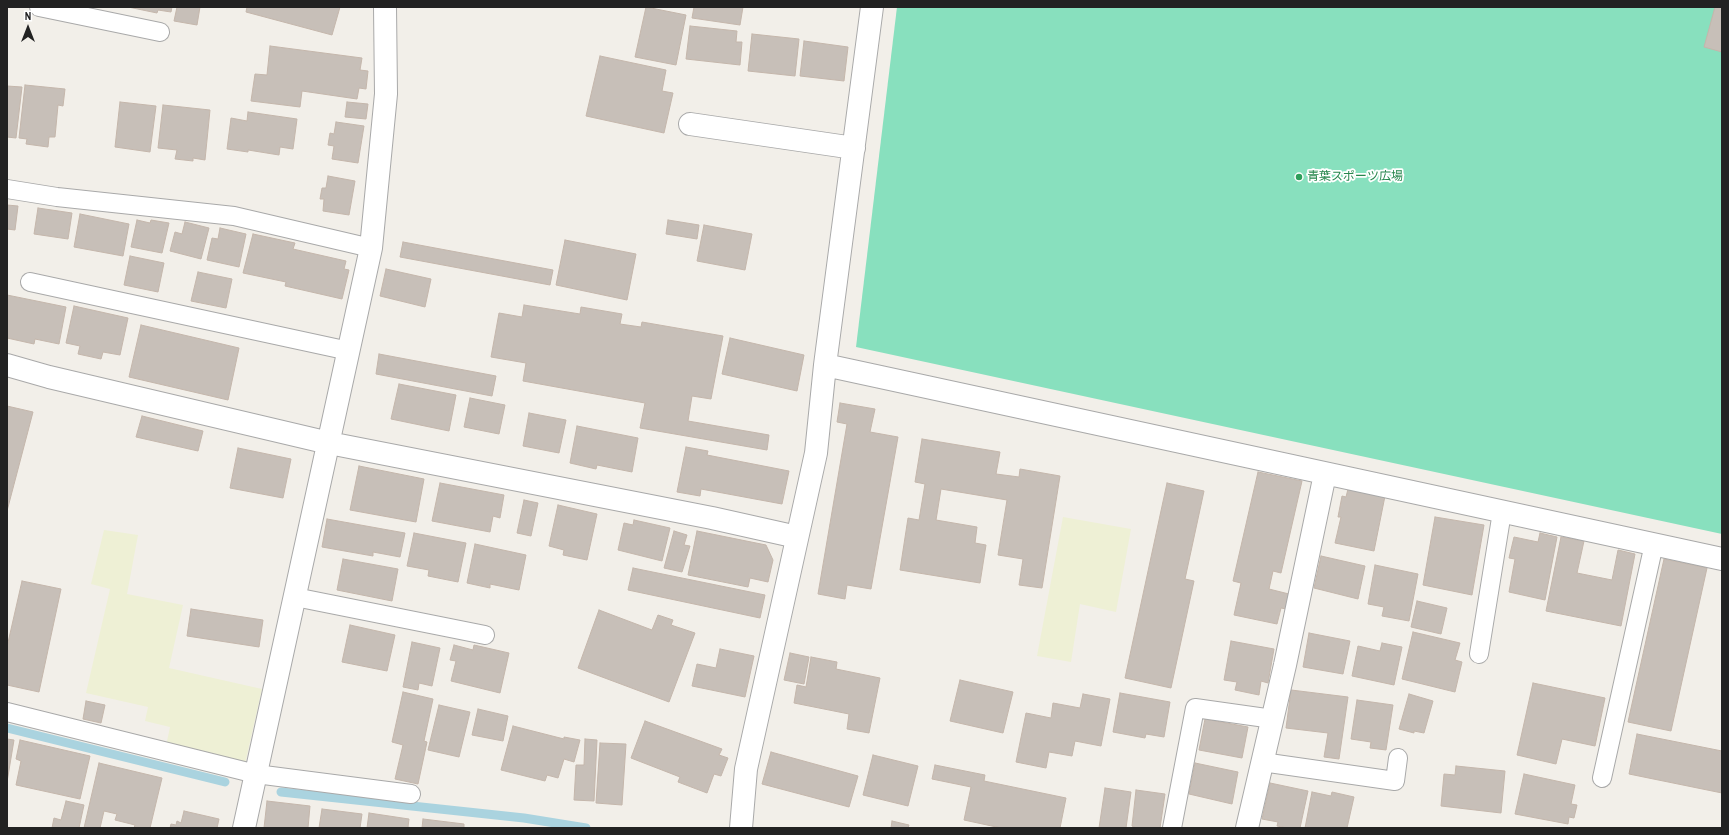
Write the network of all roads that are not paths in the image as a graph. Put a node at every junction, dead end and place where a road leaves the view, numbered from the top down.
1 (39, 7) edge
2 (385, 7) edge
3 (872, 7) edge
4 (160, 32) dead end
5 (690, 124) dead end
6 (854, 148) junction
7 (7, 189) edge
8 (371, 248) junction
9 (30, 282) dead end
10 (349, 351) junction
11 (7, 365) edge
12 (826, 365) junction
13 (328, 443) junction
14 (1325, 474) junction
15 (1502, 512) junction
16 (797, 537) junction
17 (1654, 544) junction
18 (1722, 559) edge
19 (295, 596) junction
20 (485, 635) dead end
21 (1479, 654) dead end
22 (7, 712) edge
23 (1273, 718) junction
24 (1398, 758) dead end
25 (1262, 762) junction
26 (256, 774) junction
27 (1602, 778) dead end
28 (411, 794) dead end
29 (244, 828) edge
30 (741, 828) edge
31 (1172, 828) edge
32 (1247, 828) edge

1 - 4 lane
2 - 8 street
3 - 6 street
5 - 6 street
6 - 12 street
7 - 8 lane
8 - 10 street
9 - 10 lane
10 - 13 street
11 - 13 street
12 - 14 street
12 - 16 street
13 - 16 street
13 - 19 street
14 - 15 street
14 - 23 street
15 - 17 street
15 - 21 lane
16 - 30 street
17 - 18 street
17 - 27 lane
19 - 20 lane
19 - 26 street
22 - 26 lane
23 - 25 street
23 - 31 lane
24 - 25 lane
25 - 32 street
26 - 28 lane
26 - 29 street

